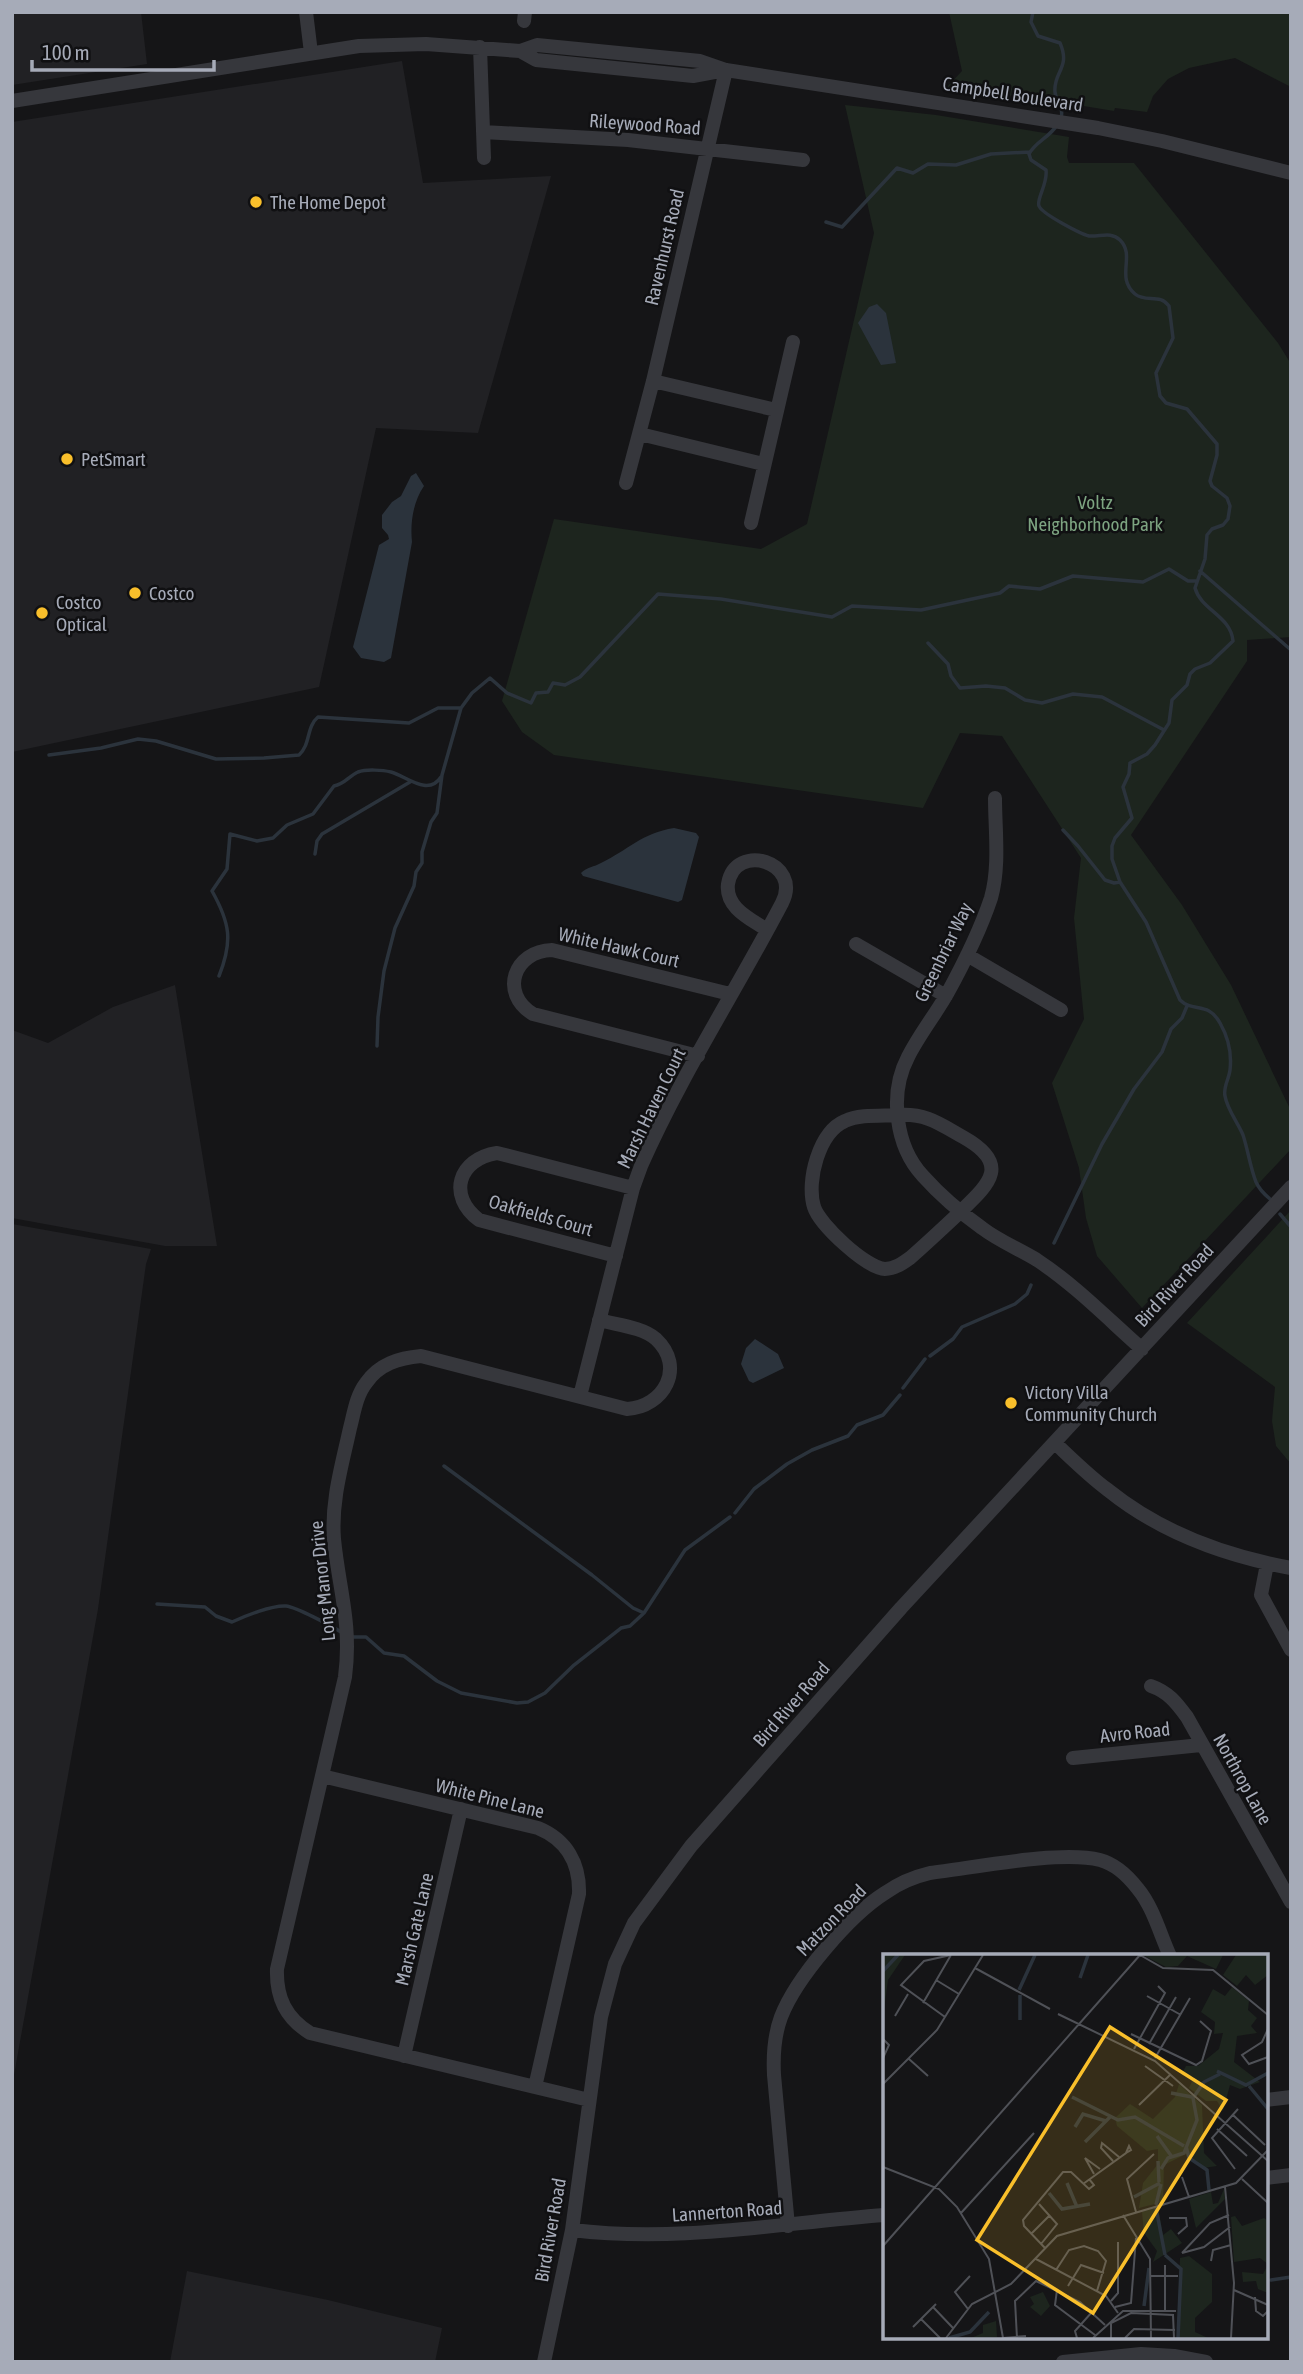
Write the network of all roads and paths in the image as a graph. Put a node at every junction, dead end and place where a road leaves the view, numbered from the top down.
1 (306, 12) edge
2 (480, 47) junction
3 (311, 53) junction
4 (726, 70) junction
5 (12, 101) edge
6 (483, 132) junction
7 (707, 148) junction
8 (484, 158) dead end
9 (803, 160) dead end
10 (1291, 173) edge
11 (793, 342) dead end
12 (653, 381) junction
13 (776, 410) junction
14 (640, 434) junction
15 (763, 464) junction
16 (626, 483) dead end
17 (751, 523) dead end
18 (995, 798) dead end
19 (767, 930) junction
20 (856, 944) dead end
21 (967, 955) junction
22 (730, 994) junction
23 (946, 996) junction
24 (1061, 1010) dead end
25 (698, 1056) junction
26 (898, 1115) junction
27 (1291, 1187) edge
28 (633, 1188) junction
29 (961, 1211) junction
30 (616, 1256) junction
31 (599, 1320) junction
32 (1142, 1349) junction
33 (580, 1396) junction
34 (1055, 1443) junction
35 (1267, 1563) junction
36 (1291, 1568) edge
37 (1291, 1650) edge
38 (1151, 1686) dead end
39 (1201, 1745) junction
40 (1073, 1758) dead end
41 (322, 1776) junction
42 (461, 1810) junction
43 (1291, 1902) edge
44 (1169, 1954) edge
45 (404, 2056) junction
46 (535, 2087) junction
47 (1291, 2097) edge
48 (589, 2100) junction
49 (1268, 2100) edge
50 (1291, 2175) edge
51 (1268, 2178) edge
52 (883, 2215) edge
53 (788, 2226) junction
54 (572, 2230) junction
55 (544, 2362) edge
56 (1063, 2362) edge
57 (1206, 2362) edge

1 - 3 street
2 - 3 street, Campbell Boulevard
2 - 4 street, Campbell Boulevard
2 - 6 street
3 - 5 street, Campbell Boulevard
4 - 7 street, Ravenhurst Road
4 - 10 street, Campbell Boulevard
6 - 7 street, Rileywood Road
6 - 8 street
7 - 9 street, Rileywood Road
7 - 12 street, Ravenhurst Road
11 - 13 street
12 - 13 street
12 - 14 street, Ravenhurst Road
13 - 15 street
14 - 15 street
14 - 16 street, Ravenhurst Road
15 - 17 street
18 - 21 street, Greenbriar Way
19 - 19 street, Marsh Haven Court
19 - 22 street, Marsh Haven Court
20 - 23 street
21 - 23 street, Greenbriar Way
21 - 24 street
22 - 25 street, Marsh Haven Court
22 - 25 street, White Hawk Court
23 - 26 street, Greenbriar Way
25 - 28 street, Marsh Haven Court
26 - 29 street, Greenbriar Way
26 - 29 street
26 - 29 street
27 - 32 street, Bird River Road
28 - 30 street, Marsh Haven Court
28 - 30 street, Oakfields Court
29 - 32 street, Greenbriar Way
30 - 31 street, Marsh Haven Court
31 - 33 street, Marsh Haven Court
31 - 33 street, Long Manor Drive
32 - 34 street, Bird River Road
33 - 41 street, Long Manor Drive
34 - 35 street
34 - 48 street, Bird River Road
35 - 36 street
35 - 37 street
38 - 39 street, Northrop Lane
39 - 40 street, Avro Road
39 - 43 street, Northrop Lane
41 - 42 street, White Pine Lane
41 - 45 street, Long Manor Drive
42 - 45 street, Marsh Gate Lane
42 - 46 street, White Pine Lane
44 - 53 street, Matzon Road
45 - 46 street, Long Manor Drive
46 - 48 street, Long Manor Drive
47 - 49 street
48 - 54 street, Bird River Road
50 - 51 street
52 - 53 street, Lannerton Road
53 - 54 street, Lannerton Road
54 - 55 street, Bird River Road
56 - 57 street

